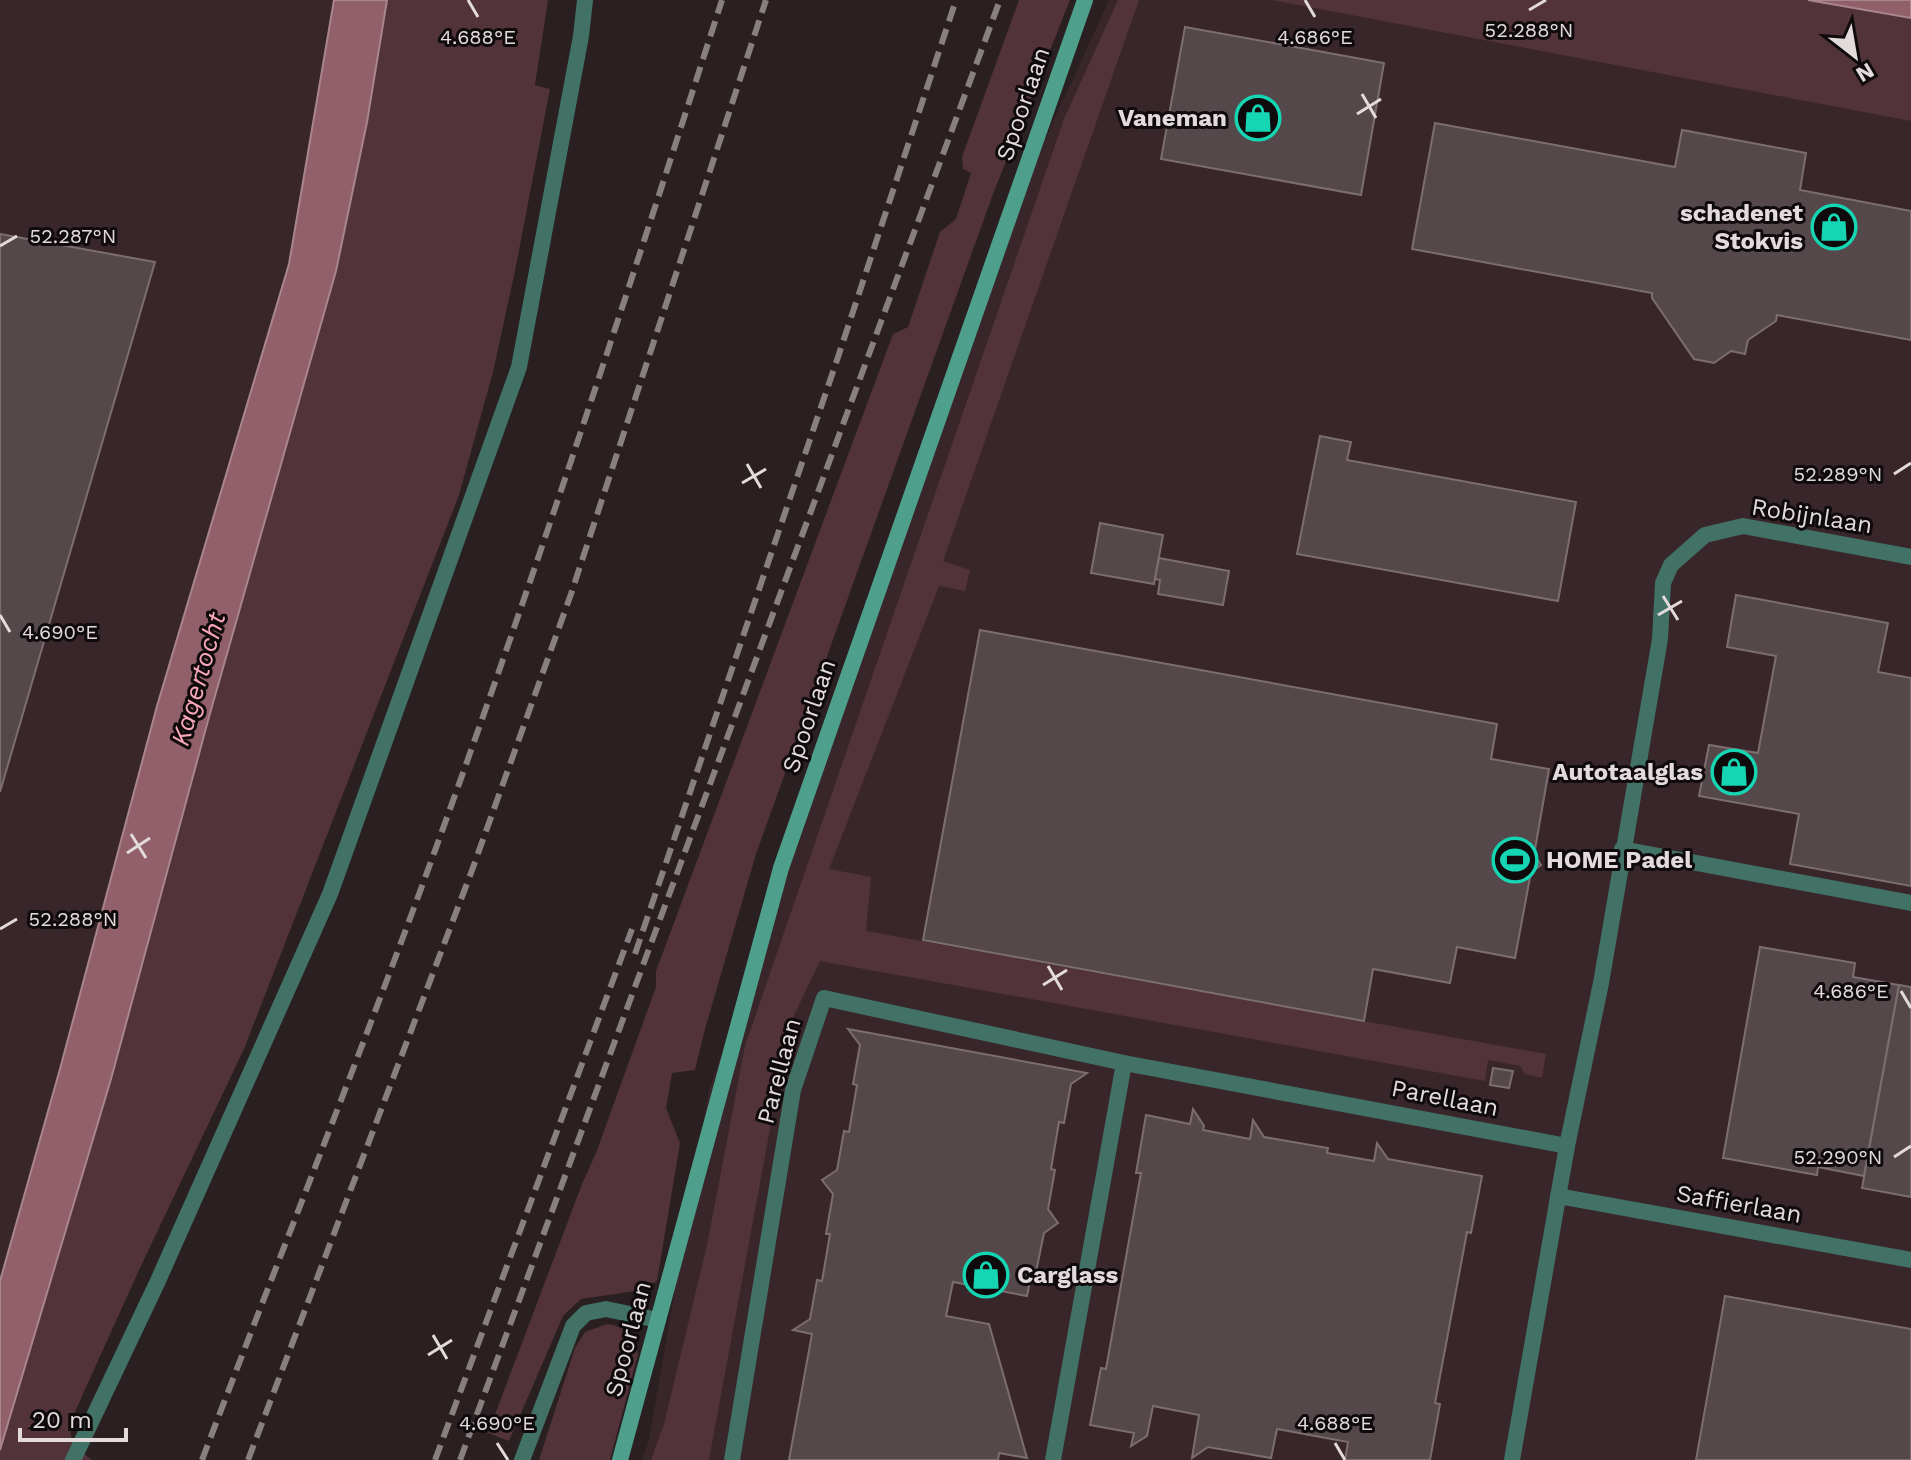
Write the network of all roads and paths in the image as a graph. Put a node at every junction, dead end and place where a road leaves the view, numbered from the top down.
1 (585, 0) edge
2 (1085, 0) edge
3 (1911, 557) edge
4 (1622, 849) junction
5 (1911, 903) edge
6 (1124, 1063) junction
7 (1567, 1146) junction
8 (1558, 1196) junction
9 (1911, 1260) edge
10 (658, 1320) junction
11 (73, 1460) edge
12 (522, 1460) edge
13 (620, 1460) edge
14 (732, 1460) edge
15 (1053, 1460) edge
16 (1512, 1460) edge

1 - 11 street
2 - 10 main road, Spoorlaan
3 - 4 street, Robijnlaan
4 - 5 street
4 - 7 street
6 - 7 street, Parellaan
6 - 14 street, Parellaan
6 - 15 street
7 - 8 street
8 - 9 street, Saffierlaan
8 - 16 street
10 - 12 street
10 - 13 main road, Spoorlaan

